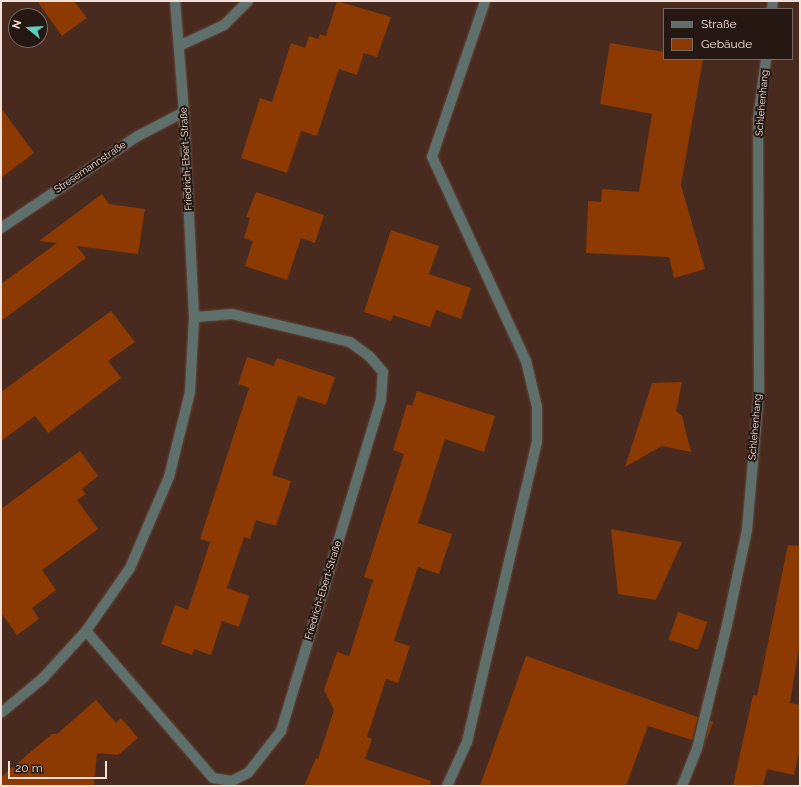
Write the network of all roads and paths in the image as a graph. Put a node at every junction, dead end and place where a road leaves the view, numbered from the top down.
1 (176, 1) edge
2 (248, 1) edge
3 (485, 1) edge
4 (179, 46) junction
5 (766, 60) edge
6 (184, 112) junction
7 (1, 228) edge
8 (194, 317) junction
9 (86, 631) junction
10 (1, 714) edge
11 (447, 786) edge
12 (682, 786) edge

1 - 4 street, Friedrich-Ebert-Straße
2 - 4 street
3 - 11 street
4 - 6 street, Friedrich-Ebert-Straße
5 - 12 street, Schlehenhang
6 - 7 street, Stresemannstraße
6 - 8 street, Friedrich-Ebert-Straße
8 - 9 street, Friedrich-Ebert-Straße
8 - 9 street, Friedrich-Ebert-Straße
9 - 10 street, Friedrich-Ebert-Straße

